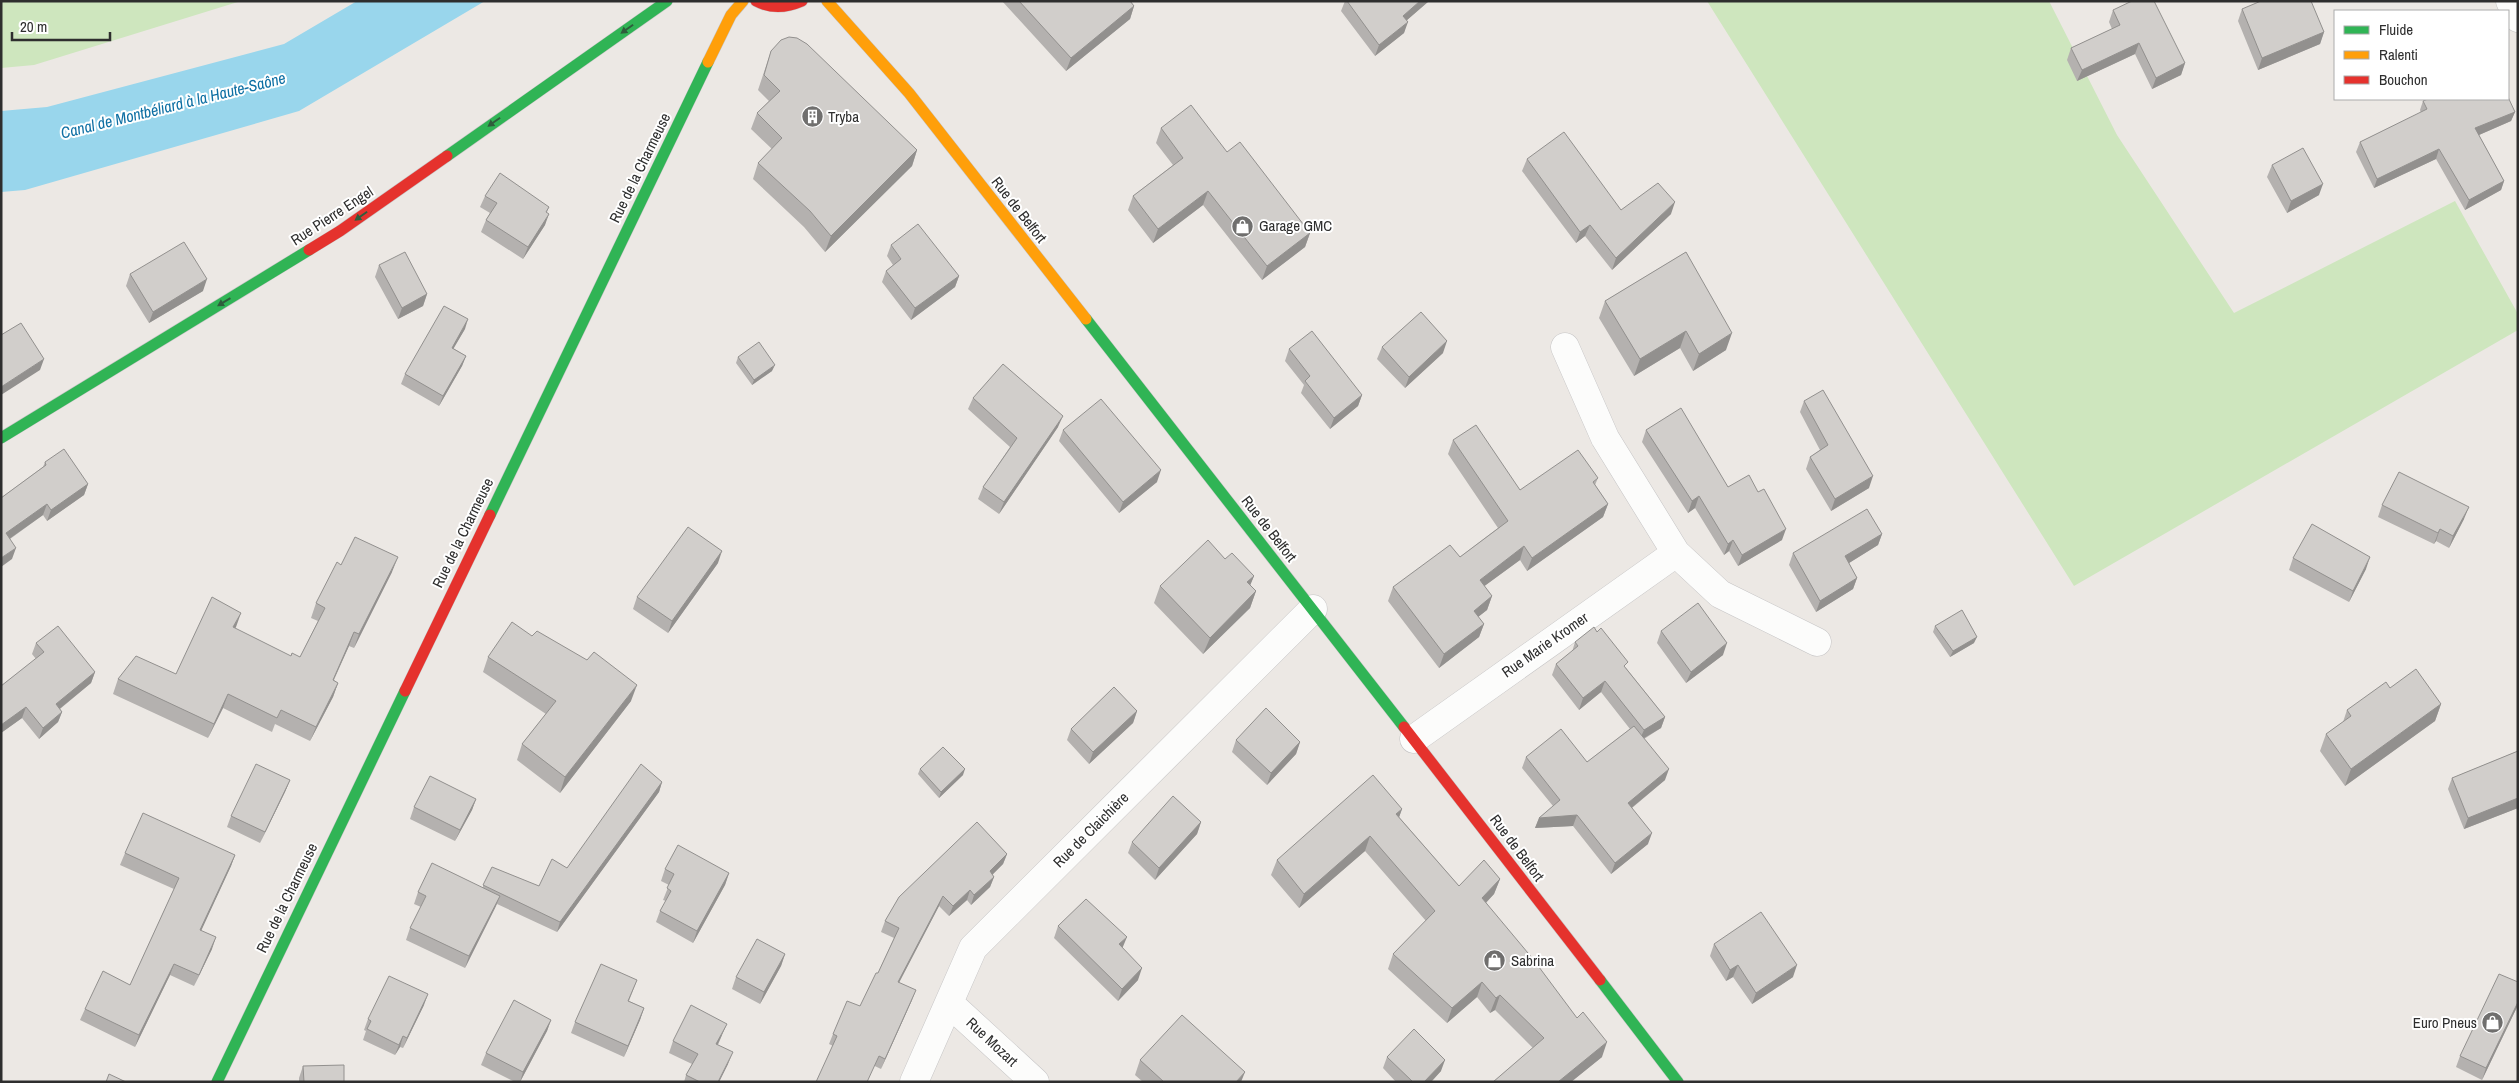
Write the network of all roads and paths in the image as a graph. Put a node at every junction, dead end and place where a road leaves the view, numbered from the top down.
1 (667, 1) edge
2 (743, 1) edge
3 (756, 1) edge
4 (802, 1) edge
5 (826, 1) edge
6 (2510, 1) edge
7 (2518, 18) edge
8 (1565, 347) dead end
9 (1, 438) edge
10 (1676, 553) junction
11 (1313, 609) junction
12 (1817, 642) dead end
13 (1414, 739) junction
14 (949, 1003) junction
15 (217, 1082) edge
16 (914, 1082) edge
17 (1035, 1082) edge
18 (1678, 1082) edge

1 -> 9 main road, Rue Pierre Engel
2 - 15 main road, Rue de la Charmeuse
3 - 4 main road
5 - 11 main road, Rue de Belfort
6 - 7 street
8 - 10 street
10 - 12 street
10 - 13 street, Rue Marie Kromer
11 - 13 main road, Rue de Belfort
11 - 14 street, Rue de Claichière
13 - 18 main road, Rue de Belfort
14 - 16 street, Rue de Claichière
14 - 17 street, Rue Mozart

